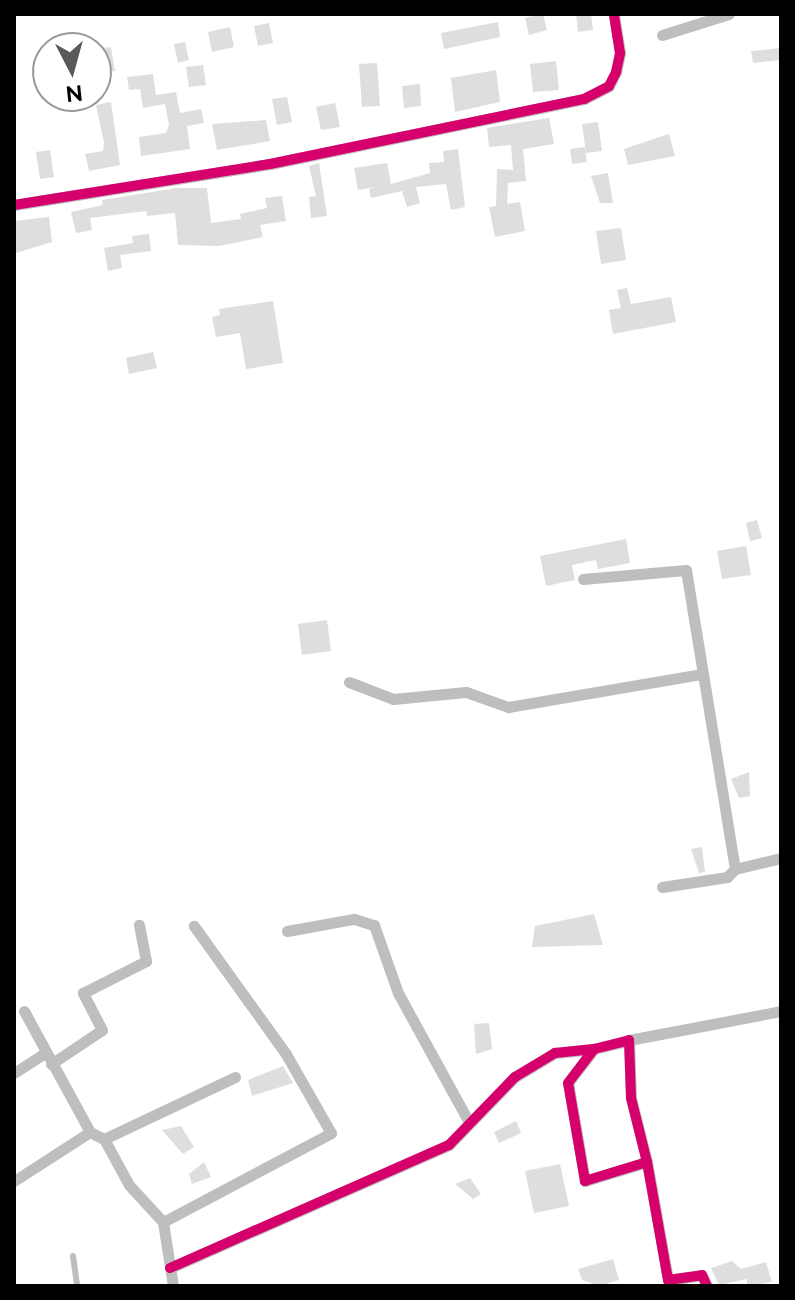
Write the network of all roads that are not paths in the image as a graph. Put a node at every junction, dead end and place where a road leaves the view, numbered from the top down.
1 (614, 14) edge
2 (729, 14) edge
3 (662, 35) dead end
4 (14, 205) edge
5 (583, 579) dead end
6 (702, 674) junction
7 (349, 682) dead end
8 (781, 858) edge
9 (735, 869) junction
10 (662, 887) dead end
11 (139, 925) dead end
12 (194, 926) dead end
13 (287, 931) dead end
14 (24, 1011) dead end
15 (781, 1011) edge
16 (629, 1040) junction
17 (594, 1049) junction
18 (45, 1053) junction
19 (51, 1064) junction
20 (14, 1073) edge
21 (235, 1077) dead end
22 (469, 1122) junction
23 (90, 1132) junction
24 (104, 1139) junction
25 (647, 1162) junction
26 (14, 1181) edge
27 (163, 1222) junction
28 (73, 1256) dead end
29 (170, 1268) junction
30 (77, 1286) edge
31 (173, 1286) edge
32 (707, 1286) edge

1 - 4 street
2 - 3 street
5 - 6 street
6 - 7 street
6 - 9 street
8 - 9 street
9 - 10 street
11 - 19 street
12 - 27 street
13 - 22 street
14 - 18 street
15 - 16 street
16 - 17 street
16 - 25 street
17 - 22 street
17 - 25 street
18 - 19 street
18 - 20 street
19 - 23 street
21 - 24 street
22 - 29 street
23 - 24 street
23 - 26 street
24 - 27 street
25 - 32 street
27 - 29 street
28 - 30 lane
29 - 31 street

